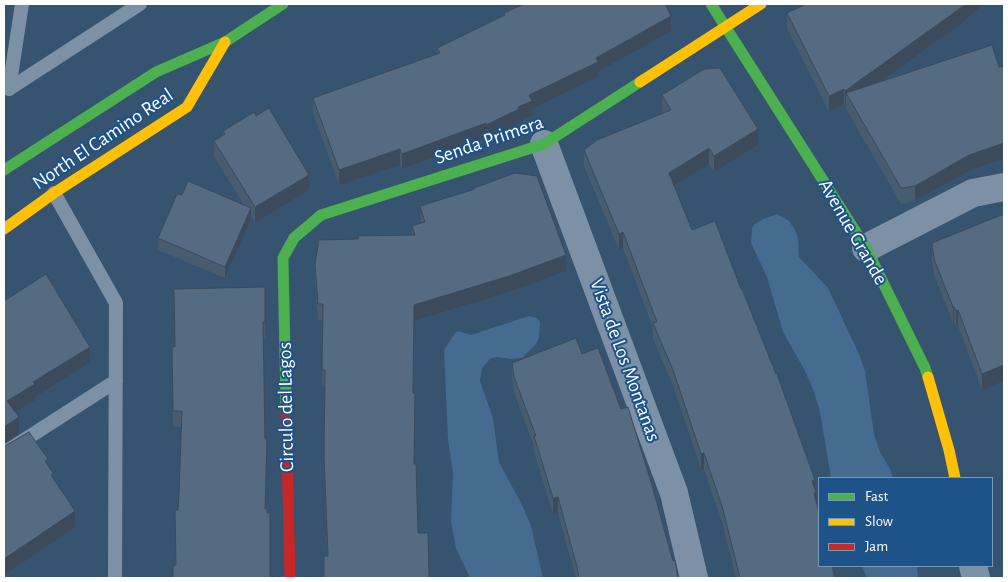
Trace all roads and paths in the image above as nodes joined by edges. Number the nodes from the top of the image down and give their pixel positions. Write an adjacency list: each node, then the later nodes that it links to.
1 (22, 4): 2 (lane)
2 (140, 4)
3 (283, 4): 7 (street, North El Camino Real)
4 (711, 4): 6 (street, Avenue Grande)
5 (761, 4): 6 (street, Senda Primera)
6 (726, 28): 8 (street, Senda Primera); 14 (street, Avenue Grande)
7 (225, 42): 9 (street, North El Camino Real); 11 (street, North El Camino Real)
8 (544, 144): 13 (street, Senda Primera); 20 (street, Vista de Los Montanas)
9 (4, 170)
10 (1004, 187): 14 (street)
11 (54, 193): 12 (street, North El Camino Real); 15 (lane)
12 (4, 229)
13 (294, 238): 19 (street, Circulo del Lagos)
14 (866, 248): 17 (street, Avenue Grande)
15 (116, 381): 16 (lane); 18 (lane)
16 (4, 453)
17 (955, 477)
18 (115, 578)
19 (290, 578)
20 (694, 578)

